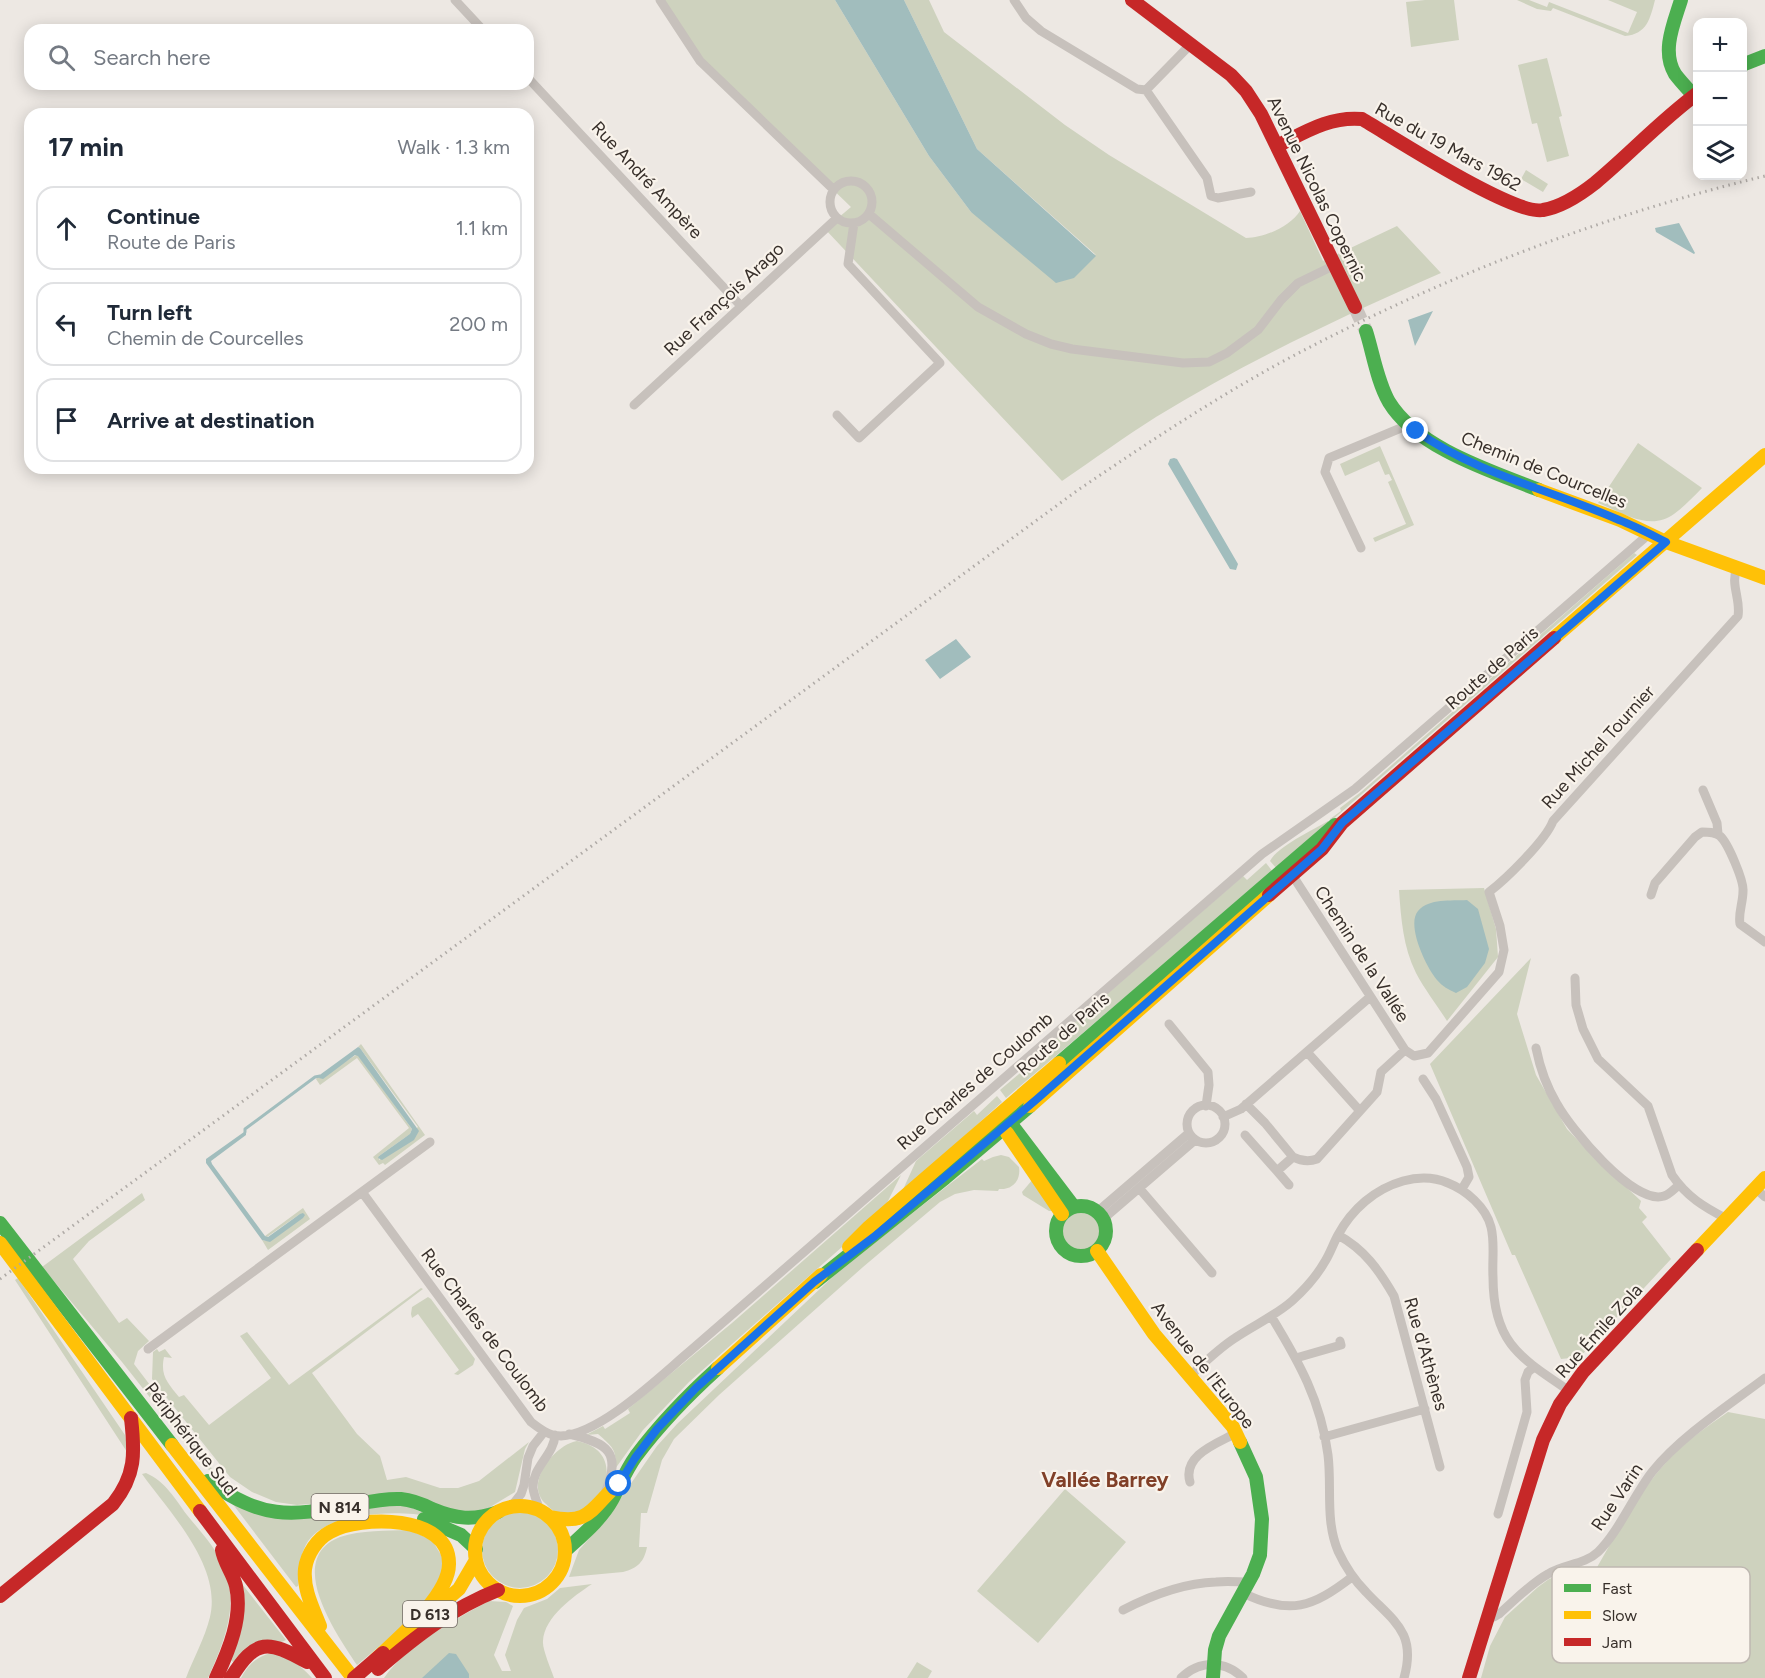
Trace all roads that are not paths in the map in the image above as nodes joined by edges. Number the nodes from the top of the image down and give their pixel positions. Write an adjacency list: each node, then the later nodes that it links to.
1 (455, 0): 6 (street)
2 (660, 0): 15 (street)
3 (1014, 0): 11 (street)
4 (1132, 0): 7 (main road, Avenue Nicolas Copernic)
5 (1681, 0): 12 (main road)
6 (477, 24)
7 (1190, 45): 11 (street); 14 (main road, Avenue Nicolas Copernic)
8 (1765, 56): 9 (main road)
9 (1747, 63)
10 (534, 84): 21 (street, Rue André Ampère)
11 (1146, 90): 16 (street)
12 (1693, 91)
13 (1693, 96): 14 (main road, Rue du 19 Mars 1962)
14 (1277, 146): 20 (main road, Avenue Nicolas Copernic)
15 (834, 190): 17 (street); 18 (street)
16 (1251, 192)
17 (869, 214): 19 (street); 20 (street)
18 (837, 218): 19 (street); 21 (street, Rue François Arago)
19 (854, 224): 25 (street)
20 (1335, 265): 22 (main road, Avenue Nicolas Copernic)
21 (741, 306): 24 (street, Rue François Arago)
22 (1355, 307)
23 (1366, 331): 26 (main road, Chemin de Courcelles)
24 (634, 405)
25 (837, 415)
26 (1408, 424): 28 (main road, Chemin de Courcelles); 30 (street)
27 (1765, 455): 29 (main road, Route de Paris)
28 (1649, 534): 29 (main road, Chemin de Courcelles); 83 (street, Rue Charles de Coulomb)
29 (1666, 542): 31 (main road, Chemin de Courcelles); 34 (main road, Route de Paris)
30 (1361, 548)
31 (1737, 567): 32 (main road, Chemin de Courcelles); 44 (street, Rue Michel Tournier)
32 (1765, 578)
33 (1703, 790): 35 (street)
34 (1342, 823): 36 (main road, Route de Paris); 37 (main road, Route de Paris)
35 (1718, 834): 38 (street); 39 (street)
36 (1294, 859): 37 (street); 51 (main road, Route de Paris)
37 (1291, 875): 41 (street, Chemin de la Vallée); 51 (main road, Route de Paris)
38 (1651, 895)
39 (1765, 942)
40 (1575, 978): 58 (street)
41 (1370, 997): 44 (street, Chemin de la Vallée); 45 (street)
42 (1169, 1024): 48 (street)
43 (1536, 1048): 58 (street)
44 (1405, 1050): 49 (street)
45 (1307, 1052): 47 (street); 49 (street)
46 (1423, 1079): 61 (street)
47 (1246, 1104): 50 (street); 55 (street)
48 (1206, 1106): 50 (street); 53 (street)
49 (1360, 1111): 55 (street)
50 (1223, 1117): 53 (street)
51 (1003, 1120): 63 (main road); 89 (main road, Route de Paris)
52 (1245, 1135): 56 (street)
53 (1192, 1136): 59 (street); 64 (street)
54 (430, 1142): 62 (street)
55 (1293, 1157): 56 (street)
56 (1277, 1171): 57 (street)
57 (1289, 1185)
58 (1679, 1185): 65 (street)
59 (1139, 1188): 64 (street); 70 (street)
60 (1762, 1188): 65 (main road, Rue Émile Zola)
61 (1462, 1190): 67 (street); 75 (street)
62 (362, 1192): 73 (street); 81 (street, Rue Charles de Coulomb)
63 (1068, 1211): 64 (main road); 69 (main road)
64 (1100, 1215): 69 (main road)
65 (1727, 1219): 78 (main road, Rue Émile Zola)
66 (0, 1223): 86 (main road, Périphérique Sud / N 814)
67 (1338, 1235): 71 (street); 79 (street, Rue d'Athènes)
68 (0, 1243): 80 (main road, Périphérique Sud)
69 (1096, 1251): 76 (main road, Avenue de l'Europe)
70 (1212, 1273)
71 (1271, 1316): 74 (street); 76 (street)
72 (1340, 1341): 74 (street)
73 (148, 1349)
74 (1296, 1358): 85 (street)
75 (1534, 1367): 78 (street); 93 (street)
76 (1190, 1376): 82 (main road, Avenue de l'Europe)
77 (1765, 1378): 98 (street, Rue Varin)
78 (1568, 1390): 105 (main road, Rue Émile Zola)
79 (1425, 1410): 85 (street); 87 (street, Rue d'Athènes)
80 (131, 1418): 95 (main road, Périphérique Sud); 103 (main road)
81 (544, 1432): 84 (street, Rue Charles de Coulomb); 91 (street)
82 (1236, 1433): 88 (street); 101 (main road, Avenue de l'Europe)
83 (569, 1434): 84 (street, Rue Charles de Coulomb); 90 (street)
84 (555, 1435): 92 (street)
85 (1324, 1437): 100 (street)
86 (190, 1466): 91 (main road, N 814); 106 (main road, Périphérique Sud / N 814)
87 (1440, 1467)
88 (1190, 1482)
89 (619, 1484): 90 (main road, Route de Paris); 96 (main road, Route de Paris)
90 (604, 1495): 92 (main road, Route de Paris)
91 (504, 1510): 92 (main road); 97 (main road)
92 (545, 1514): 96 (main road)
93 (1498, 1514)
94 (391, 1521): 97 (main road, N 814); 106 (main road, N 814); 107 (main road, N 814)
95 (221, 1540): 108 (main road, Périphérique Sud); 110 (main road)
96 (566, 1551): 102 (main road)
97 (476, 1554): 102 (main road); 107 (main road, D 613)
98 (1566, 1567)
99 (1552, 1572): 105 (street, Rue Varin)
100 (1352, 1577): 101 (street); 117 (street)
101 (1246, 1588): 104 (street); 109 (main road, Avenue de l'Europe)
102 (498, 1590): 107 (main road, D 613)
103 (0, 1596)
104 (1123, 1610)
105 (1488, 1616): 118 (main road, Rue Émile Zola)
106 (325, 1641): 113 (main road, Périphérique Sud / N 814)
107 (378, 1663): 113 (main road, D 613); 114 (main road, D 613)
108 (315, 1666): 111 (main road); 112 (main road, Périphérique Sud)
109 (1214, 1671): 115 (street); 116 (street)
110 (216, 1678)
111 (231, 1678)
112 (325, 1678)
113 (353, 1678)
114 (367, 1678)
115 (1181, 1678)
116 (1243, 1678)
117 (1404, 1678)
118 (1469, 1678)

